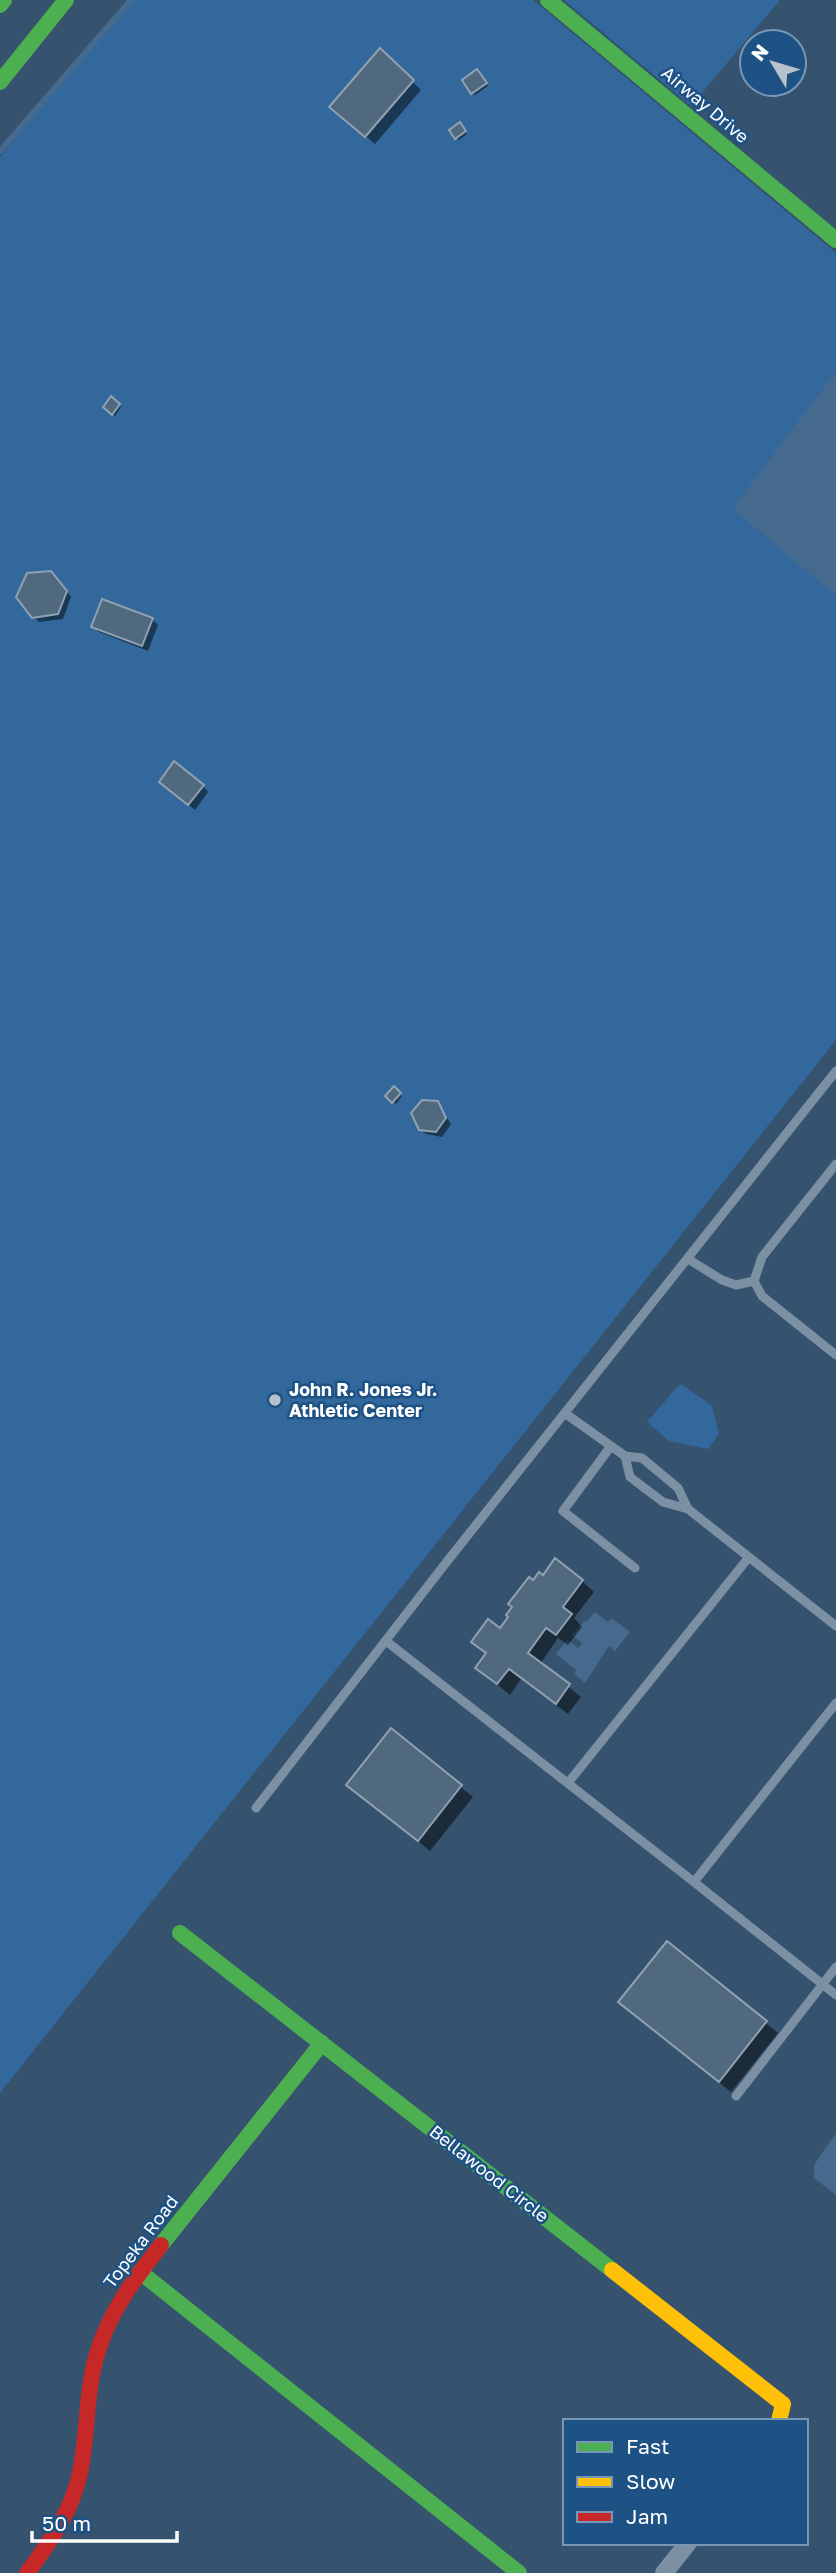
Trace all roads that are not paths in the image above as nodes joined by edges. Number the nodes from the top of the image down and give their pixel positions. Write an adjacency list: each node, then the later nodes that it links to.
1 (4, 0): 6 (street)
2 (48, 0): 7 (street)
3 (66, 0): 7 (street)
4 (77, 0): 7 (street)
5 (548, 0): 9 (street, Airway Drive)
6 (0, 5)
7 (8, 61): 8 (street)
8 (0, 82)
9 (836, 240)
10 (836, 1071): 12 (lane)
11 (836, 1164): 13 (lane)
12 (688, 1259): 13 (lane); 15 (lane)
13 (754, 1281): 14 (lane)
14 (836, 1355)
15 (566, 1414): 16 (lane); 22 (lane)
16 (611, 1446): 17 (lane); 20 (lane)
17 (625, 1456): 18 (lane); 18 (lane)
18 (688, 1509): 19 (lane)
19 (749, 1557): 21 (lane); 24 (lane)
20 (635, 1568)
21 (836, 1626)
22 (386, 1640): 24 (lane); 25 (lane)
23 (836, 1703): 26 (lane)
24 (568, 1783): 26 (lane)
25 (256, 1808)
26 (694, 1882): 29 (lane)
27 (180, 1933): 31 (street, Bellawood Circle)
28 (836, 1966): 29 (lane)
29 (822, 1984): 30 (lane); 32 (lane)
30 (836, 1995)
31 (322, 2043): 33 (street, Topeka Road); 34 (street, Bellawood Circle)
32 (736, 2096)
33 (140, 2272): 36 (street, Topeka Road); 37 (street)
34 (779, 2419)
35 (686, 2545): 38 (street)
36 (27, 2573)
37 (519, 2573)
38 (664, 2573)

